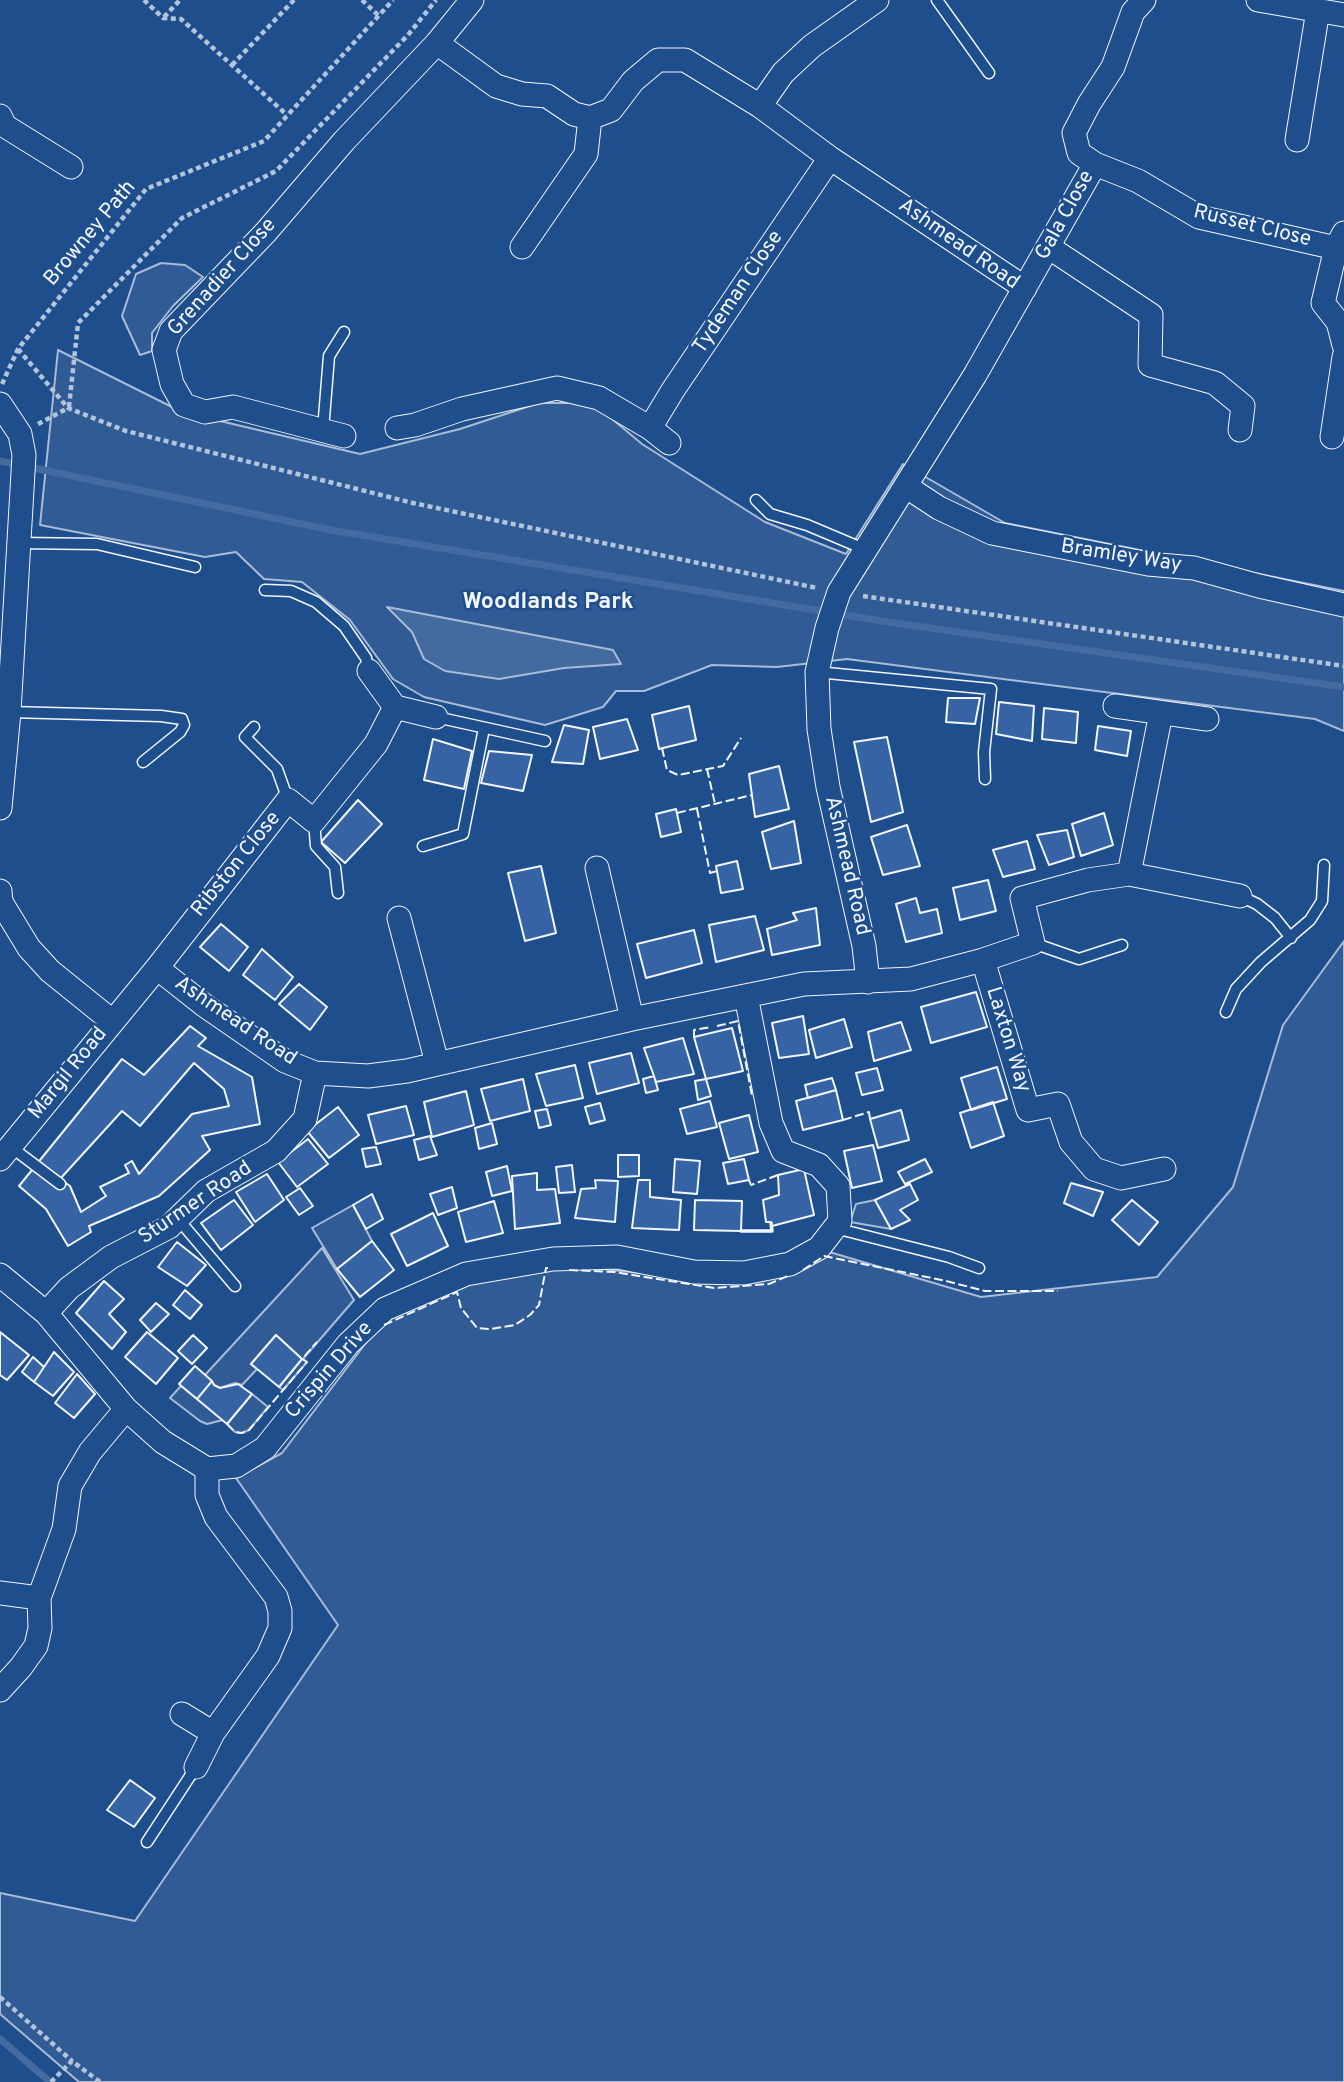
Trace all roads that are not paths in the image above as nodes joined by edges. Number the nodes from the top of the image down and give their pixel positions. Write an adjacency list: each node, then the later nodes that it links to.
1 (471, 0): 8 (street, Grenadier Close)
2 (877, 0): 10 (street)
3 (937, 0): 9 (lane)
4 (1144, 0): 15 (street, Gala Close)
5 (1258, 0): 6 (street)
6 (1318, 10): 7 (street); 13 (street)
7 (1344, 15)
8 (437, 43): 12 (street); 29 (street, Grenadier Close)
9 (989, 73)
10 (760, 106): 12 (street); 14 (street, Ashmead Road)
11 (0, 116): 16 (street)
12 (590, 118): 18 (street)
13 (1297, 140)
14 (830, 158): 20 (street, Ashmead Road); 27 (street, Tydeman Close)
15 (1095, 164): 17 (street, Russet Close); 19 (street, Gala Close)
16 (71, 167)
17 (1340, 240): 22 (street, Russet Close)
18 (522, 247)
19 (1049, 248): 20 (street, Gala Close); 28 (street)
20 (1025, 288): 32 (street, Ashmead Road)
21 (344, 332): 29 (lane)
22 (1344, 345)
23 (1344, 357): 25 (street)
24 (0, 404): 34 (street)
25 (1340, 415): 30 (street)
26 (397, 428): 27 (street)
27 (650, 428): 31 (street)
28 (1240, 430)
29 (333, 433)
30 (1332, 437)
31 (669, 443)
32 (906, 487): 35 (street, Ashmead Road); 38 (street, Bramley Way)
33 (756, 500): 35 (lane)
34 (19, 543): 36 (lane); 41 (street)
35 (864, 549): 40 (street, Ashmead Road)
36 (195, 566)
37 (265, 590): 39 (lane)
38 (1344, 606)
39 (369, 671): 43 (street)
40 (817, 672): 52 (lane); 69 (street, Ashmead Road)
41 (6, 675): 44 (street)
42 (1115, 706): 45 (street)
43 (395, 707): 46 (street); 55 (street, Ribston Close)
44 (9, 712): 51 (lane); 54 (street)
45 (1161, 713): 47 (street); 59 (street)
46 (436, 718): 49 (lane)
47 (1207, 719)
48 (254, 727): 53 (lane)
49 (484, 727): 50 (lane); 56 (lane)
50 (545, 741)
51 (143, 762)
52 (985, 779)
53 (288, 800): 55 (street, Ribston Close); 68 (street, Ribston Close)
54 (0, 808)
55 (314, 821): 60 (lane)
56 (424, 846)
57 (1324, 865): 64 (lane)
58 (597, 868): 72 (street)
59 (1129, 874): 61 (street); 65 (street)
60 (338, 893)
61 (1240, 896): 64 (lane)
62 (0, 898): 73 (street)
63 (399, 918): 74 (street)
64 (1291, 938): 71 (lane)
65 (1033, 943): 66 (lane); 67 (street, Laxton Way)
66 (1122, 945)
67 (983, 960): 69 (street, Laxton Way); 77 (street, Laxton Way)
68 (157, 968): 73 (street, Ashmead Road); 75 (street, Ashmead Road)
69 (868, 982): 70 (street, Ashmead Road)
70 (746, 996): 72 (street, Ashmead Road); 80 (street)
71 (1226, 1012)
72 (632, 1019): 74 (street, Ashmead Road)
73 (112, 1021): 76 (street, Margil Road)
74 (437, 1063): 75 (street, Ashmead Road)
75 (315, 1073): 79 (street, Sturmer Road)
76 (5, 1153): 78 (lane)
77 (1164, 1169)
78 (60, 1184)
79 (178, 1219): 83 (lane); 84 (street, Sturmer Road)
80 (835, 1228): 81 (lane); 86 (street, Crispin Drive)
81 (979, 1268)
82 (0, 1275): 84 (street)
83 (235, 1286)
84 (46, 1313): 85 (street)
85 (126, 1409): 86 (street); 88 (street)
86 (207, 1469): 91 (street)
87 (0, 1593): 88 (street)
88 (38, 1598): 89 (street)
89 (0, 1690)
90 (182, 1714): 91 (street)
91 (213, 1733): 92 (street)
92 (196, 1767): 93 (lane)
93 (147, 1842)

